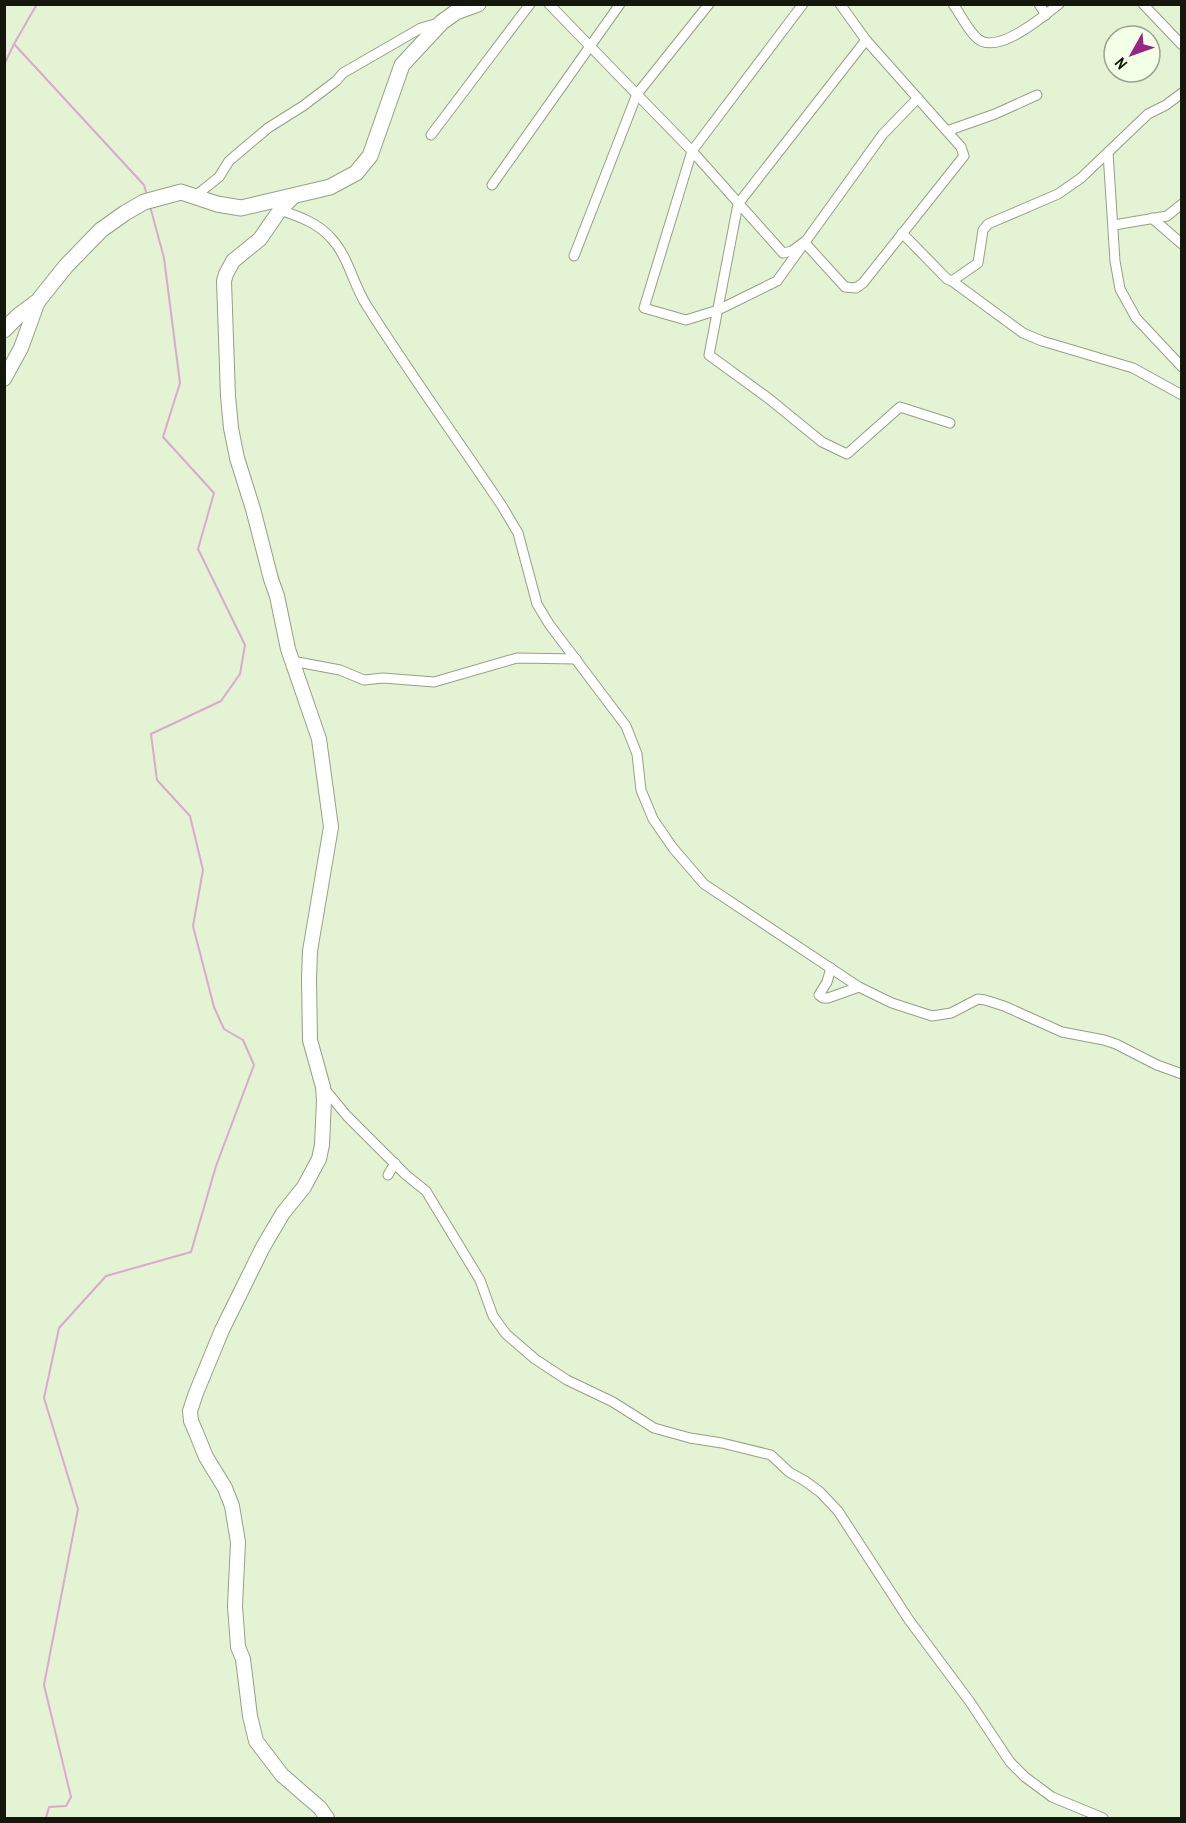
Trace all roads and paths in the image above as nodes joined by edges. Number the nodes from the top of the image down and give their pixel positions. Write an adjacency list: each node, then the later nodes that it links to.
1 (478, 4): 13 (main road)
2 (530, 4): 22 (street)
3 (549, 4): 16 (street)
4 (620, 4): 16 (street)
5 (709, 4): 18 (street)
6 (803, 4): 23 (street)
7 (840, 4): 14 (street)
8 (953, 4): 12 (street)
9 (1039, 4): 12 (street)
10 (1059, 4): 12 (street)
11 (1143, 4): 15 (street)
12 (1046, 15)
13 (442, 22): 26 (main road); 27 (street)
14 (866, 40): 20 (street); 28 (street)
15 (1182, 45)
16 (591, 46): 18 (street); 25 (street)
17 (1182, 93): 24 (street)
18 (637, 94): 23 (street); 36 (street)
19 (1037, 95): 21 (street)
20 (918, 98): 21 (street); 34 (street)
21 (946, 131): 33 (street)
22 (431, 135)
23 (692, 151): 28 (street); 39 (street)
24 (1108, 153): 32 (street); 37 (street)
25 (492, 185)
26 (294, 196): 27 (main road); 30 (street)
27 (194, 197): 38 (main road)
28 (738, 204): 34 (street); 39 (street)
29 (1182, 204): 31 (street)
30 (280, 210): 45 (street); 46 (street)
31 (1152, 218): 32 (street); 35 (street)
32 (1114, 225): 41 (street)
33 (902, 233): 34 (street); 37 (street)
34 (804, 243): 39 (street)
35 (1182, 244)
36 (573, 256)
37 (952, 281): 43 (street)
38 (38, 301): 40 (main road); 42 (street)
39 (718, 310): 44 (street)
40 (4, 330)
41 (1182, 367)
42 (4, 379)
43 (1182, 394)
44 (950, 423)
45 (576, 659): 46 (street); 47 (street)
46 (292, 661): 50 (street)
47 (831, 968): 48 (street); 48 (street)
48 (859, 987): 49 (street)
49 (1182, 1074)
50 (323, 1087): 51 (street); 55 (street)
51 (395, 1163): 52 (street); 54 (street)
52 (388, 1175)
53 (993, 1715): 54 (street)
54 (984, 1722): 56 (street)
55 (327, 1818)
56 (1103, 1818)

